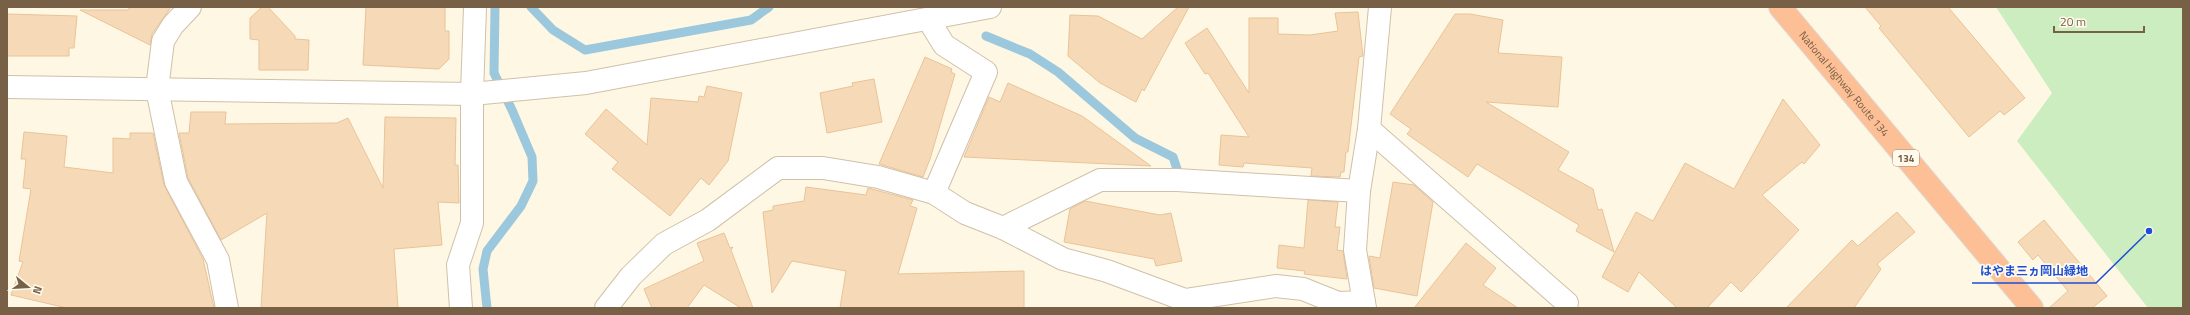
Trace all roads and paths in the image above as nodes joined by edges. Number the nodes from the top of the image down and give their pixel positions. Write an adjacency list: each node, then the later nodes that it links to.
1 (190, 7): 9 (street)
2 (475, 7): 10 (street)
3 (990, 7): 6 (street)
4 (1380, 7): 11 (street)
5 (1780, 7): 20 (highway, National Highway Route 134 / 134)
6 (956, 10): 7 (street)
7 (928, 19): 10 (street); 13 (street)
8 (7, 87): 9 (street)
9 (157, 89): 10 (street); 17 (street)
10 (477, 93): 18 (street)
11 (1369, 130): 12 (street); 15 (street)
12 (1359, 191): 14 (street); 16 (street)
13 (934, 193): 14 (street); 19 (street)
14 (1003, 228): 16 (street)
15 (1567, 303)
16 (1364, 305)
17 (227, 308)
18 (462, 308)
19 (606, 308)
20 (2032, 308)

